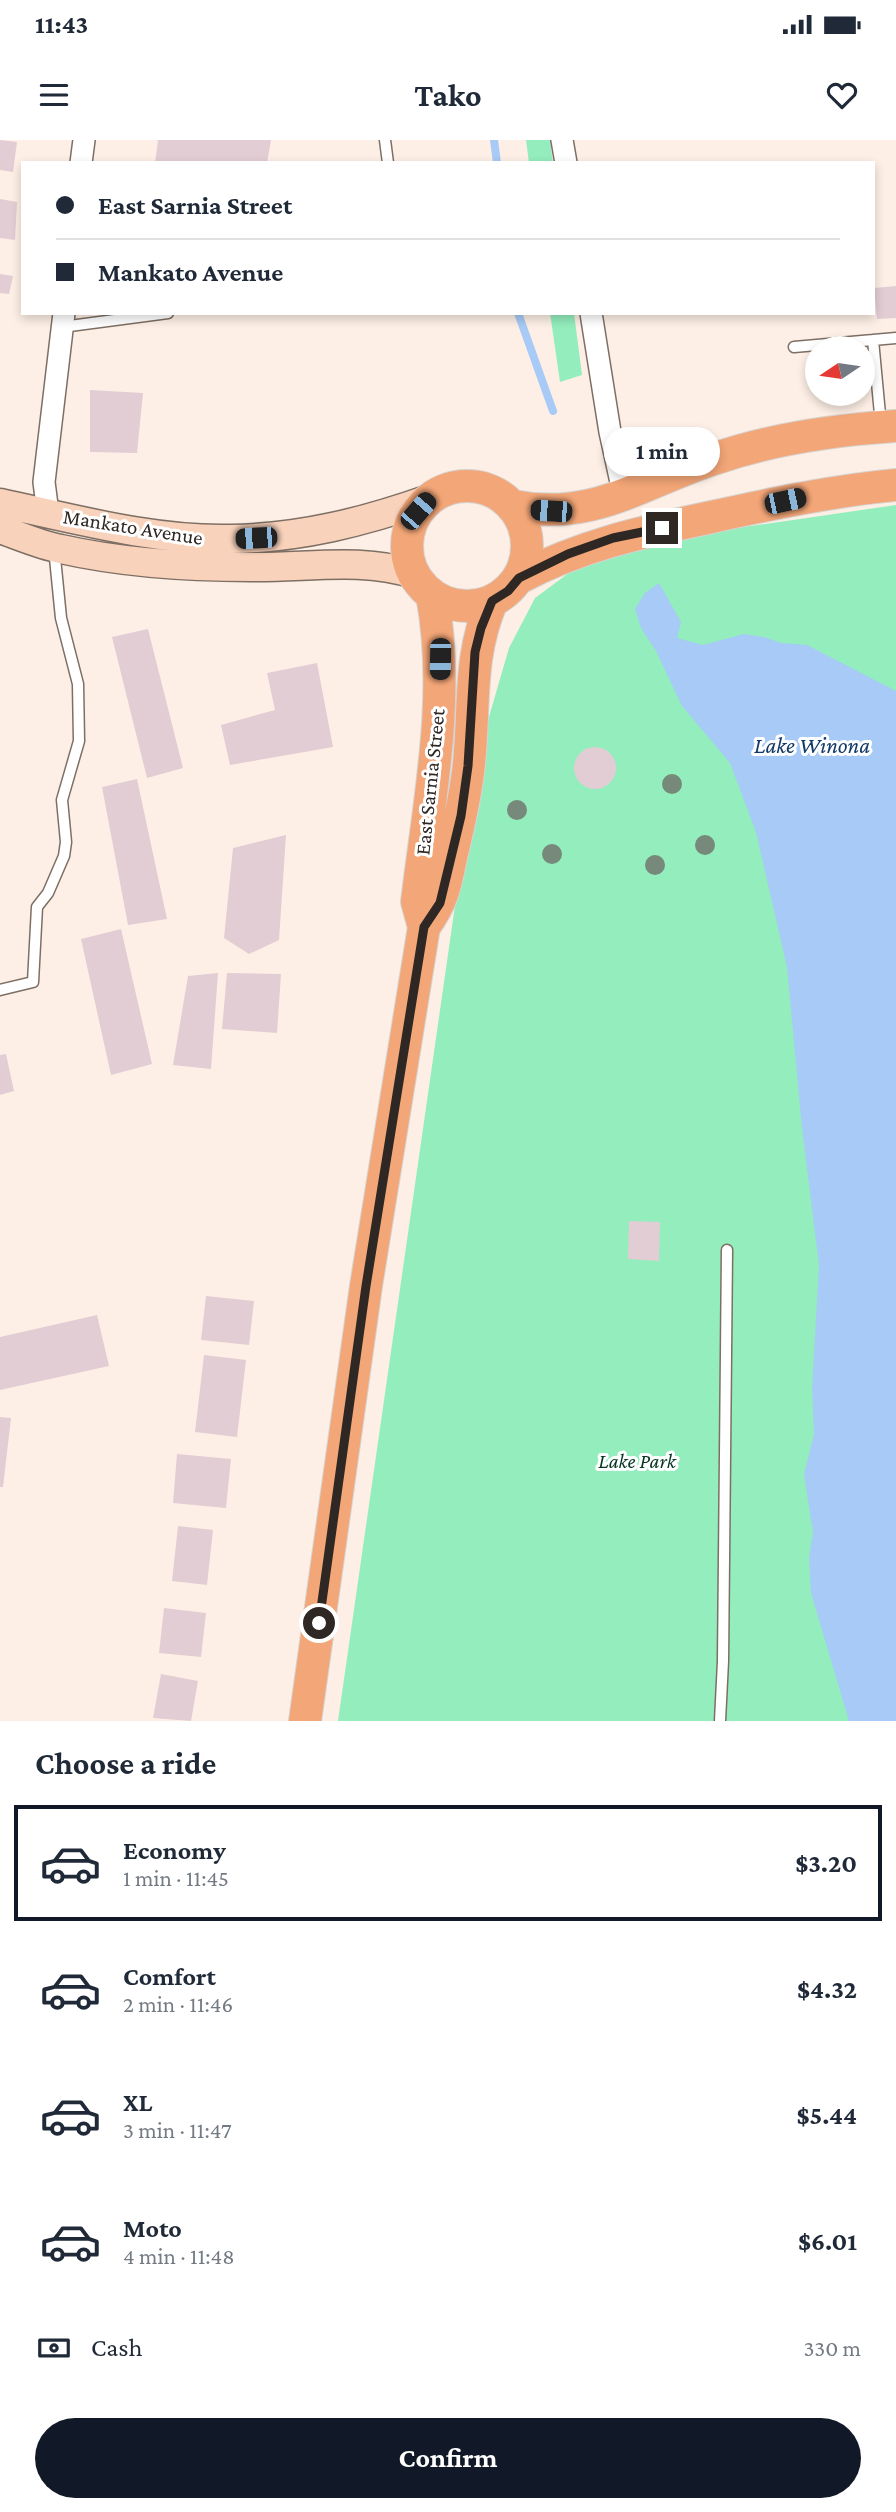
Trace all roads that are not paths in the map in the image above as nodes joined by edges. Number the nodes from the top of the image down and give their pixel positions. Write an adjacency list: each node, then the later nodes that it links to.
1 (84, 140): 4 (street)
2 (385, 140): 5 (lane)
3 (562, 140): 6 (street)
4 (81, 161)
5 (388, 161)
6 (566, 161)
7 (138, 315): 9 (lane)
8 (590, 315): 17 (street)
9 (63, 320): 21 (street)
10 (896, 338): 11 (lane)
11 (875, 340)
12 (805, 346): 13 (lane)
13 (794, 347)
14 (875, 351): 15 (lane)
15 (888, 426): 17 (main road, Mankato Avenue)
16 (896, 485): 24 (main road)
17 (624, 496): 20 (main road, Mankato Avenue)
18 (429, 499): 20 (main road, Mankato Avenue); 21 (main road, Mankato Avenue); 25 (main road)
19 (0, 503): 21 (main road, Mankato Avenue)
20 (512, 506): 24 (main road)
21 (48, 513)
22 (0, 529): 23 (main road, Mankato Avenue)
23 (54, 548): 25 (main road, Mankato Avenue); 28 (lane)
24 (519, 578): 26 (main road)
25 (423, 584): 26 (main road, Mankato Avenue); 27 (main road, East Sarnia Street)
26 (492, 601): 27 (main road, East Sarnia Street)
27 (424, 927): 30 (main road, East Sarnia Street)
28 (0, 990)
29 (727, 1250): 31 (lane)
30 (305, 1721)
31 (720, 1721)

